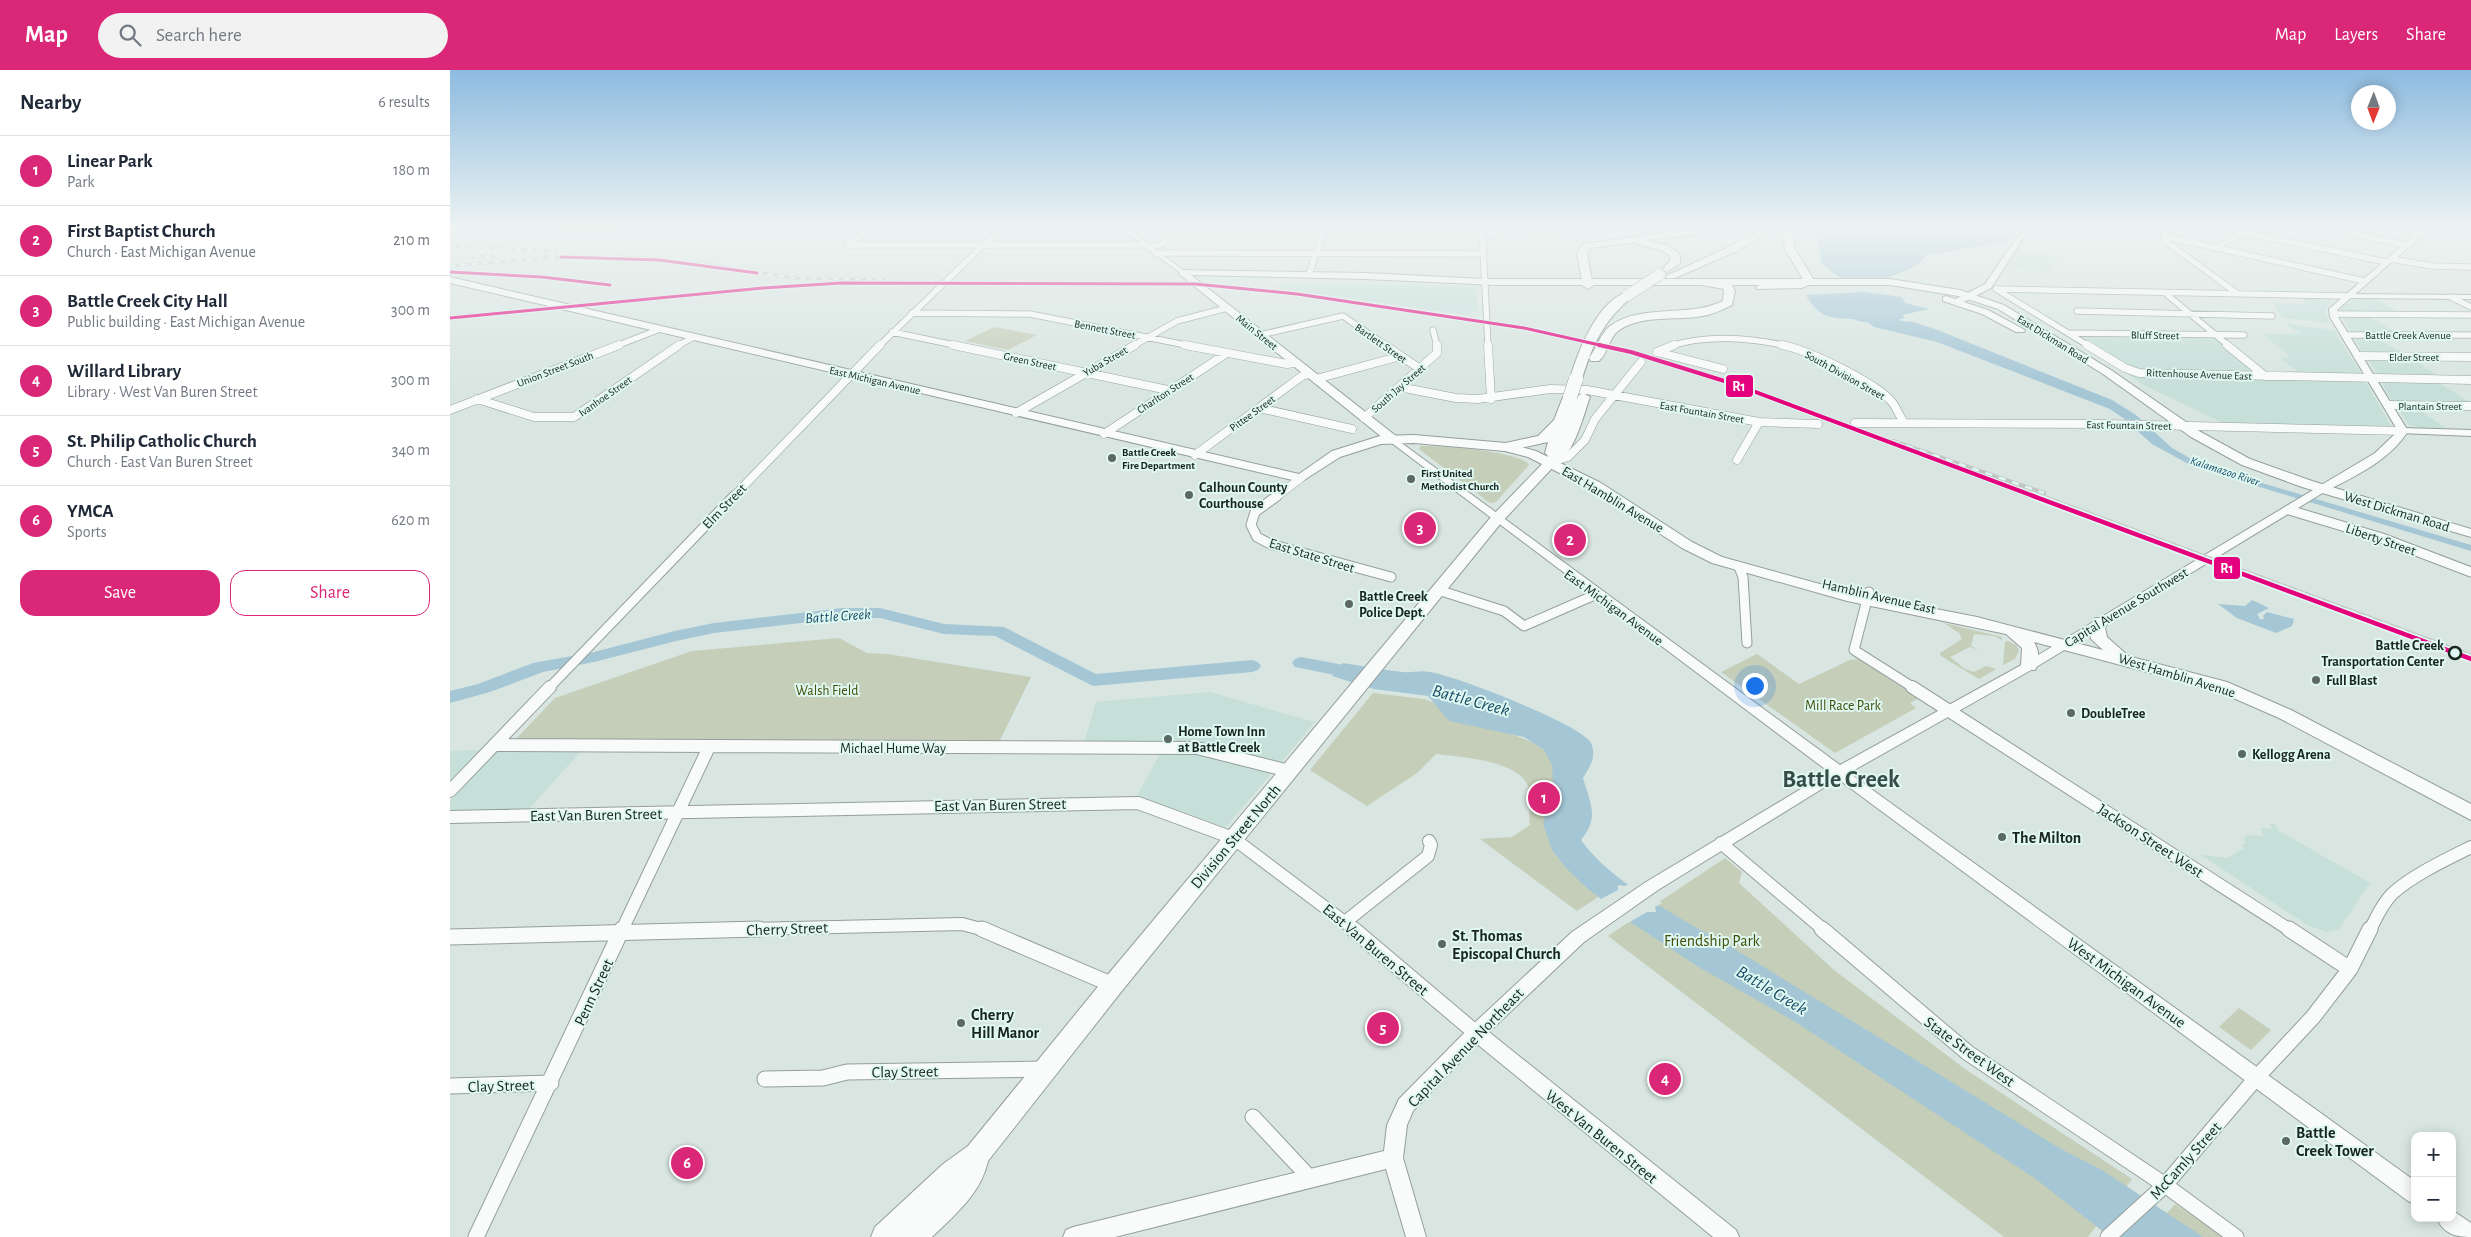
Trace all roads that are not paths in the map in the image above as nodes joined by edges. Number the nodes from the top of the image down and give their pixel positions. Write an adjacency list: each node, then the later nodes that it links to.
1 (452, 280): 36 (main road, East Michigan Avenue)
2 (946, 280): 31 (street, Elm Street)
3 (1192, 280): 29 (main road, Main Street)
4 (1452, 280): 12 (main road, East Dickman Road)
5 (1591, 280): 15 (highway)
6 (1592, 280): 15 (highway)
7 (1653, 280): 22 (highway, bridge)
8 (1657, 280): 38 (highway)
9 (1991, 280): 18 (street)
10 (2219, 280): 21 (street)
11 (2364, 281): 24 (main road)
12 (1486, 282): 15 (main road, East Dickman Road); 69 (street)
13 (1810, 282): 14 (main road, East Dickman Road); 17 (highway); 23 (main road, East Dickman Road)
14 (1706, 283): 15 (main road, East Dickman Road); 16 (highway)
15 (1592, 284): 16 (main road, East Dickman Road)
16 (1728, 288): 17 (main road, East Dickman Road); 38 (highway)
17 (1761, 288): 27 (main road, East Dickman Road)
18 (1986, 288): 19 (street); 23 (street)
19 (1996, 289): 20 (street); 40 (street)
20 (2165, 293): 21 (street); 32 (street)
21 (2238, 294): 24 (street)
22 (1628, 295): 38 (highway)
23 (1972, 296): 27 (street); 67 (main road, East Dickman Road)
24 (2346, 296): 25 (street); 33 (main road)
25 (2451, 297): 26 (street); 28 (street)
26 (2471, 297)
27 (1957, 302): 67 (main road, East Dickman Road)
28 (2471, 307)
29 (1226, 308): 41 (main road, Main Street); 47 (street, Yuba Street)
30 (2077, 311): 32 (street)
31 (912, 313): 39 (street, Elm Street); 47 (street, Bennett Street)
32 (2190, 314): 35 (street); 45 (street)
33 (2333, 314): 34 (street); 43 (main road)
34 (2471, 315)
35 (2272, 316)
36 (660, 329): 46 (main road, East Michigan Avenue); 68 (street, Union Street South)
37 (1433, 330): 55 (street, South Jay Street)
38 (1604, 330): 49 (highway); 49 (highway)
39 (892, 332): 57 (street, Green Street); 58 (street, Elm Street)
40 (2066, 333): 45 (street, Bluff Street); 60 (street, Rittenhouse Avenue East)
41 (1260, 335): 50 (street, Bartlett Street); 54 (main road, Main Street)
42 (2244, 335): 45 (street, Bluff Street)
43 (2344, 335): 44 (street, Battle Creek Avenue); 51 (main road)
44 (2471, 335)
45 (2217, 336): 60 (street)
46 (694, 337): 58 (main road, East Michigan Avenue); 68 (street, Ivanhoe Street)
47 (1147, 337): 48 (street, Bennett Street); 57 (street, Yuba Street)
48 (1227, 353): 54 (street, Bennett Street); 65 (street, Charlton Street)
49 (1594, 354): 64 (highway)
50 (1401, 356): 55 (street, Bartlett Street); 59 (street, Pittee Street)
51 (2358, 356): 52 (street, Elder Street); 61 (main road)
52 (2471, 357)
53 (1641, 362): 66 (street)
54 (1295, 363): 59 (main road, Main Street)
55 (1420, 369): 63 (street, South Jay Street)
56 (1722, 369): 78 (street, South Division Street)
57 (1087, 372): 65 (street, Green Street); 74 (street, Yuba Street)
58 (851, 375): 74 (main road, East Michigan Avenue); 109 (street, Elm Street)
59 (1313, 376): 72 (street, Pittee Street); 75 (main road, Main Street)
60 (2266, 376): 61 (street, Rittenhouse Avenue East)
61 (2372, 379): 62 (street, Rittenhouse Avenue East); 70 (main road)
62 (2471, 380)
63 (1399, 387): 69 (street); 75 (street, South Jay Street)
64 (1581, 388): 66 (street, East Fountain Street); 69 (street, East Fountain Street); 76 (highway); 90 (highway)
65 (1168, 390): 85 (street, Charlton Street)
66 (1614, 393): 77 (street, East Fountain Street); 90 (street)
67 (2135, 394): 81 (main road, East Dickman Road)
68 (477, 399): 73 (street, Union Street South)
69 (1491, 399)
70 (2388, 406): 71 (street, Plantain Street); 83 (main road)
71 (2471, 406)
72 (1259, 408): 82 (street); 88 (street, Pittee Street)
73 (450, 410)
74 (1016, 413): 85 (main road, East Michigan Avenue)
75 (1364, 418): 86 (main road, Main Street)
76 (1560, 422): 87 (highway); 90 (highway)
77 (1759, 422): 80 (street, East Fountain Street); 89 (street)
78 (1904, 422): 79 (street, East Fountain Street); 81 (street, East Fountain Street)
79 (1855, 423)
80 (1818, 424)
81 (2183, 426): 83 (street, East Fountain Street); 92 (main road, East Dickman Road)
82 (1352, 429)
83 (2403, 431): 84 (street); 92 (main road, Capital Avenue Southwest)
84 (2471, 432)
85 (1104, 434): 88 (main road, East Michigan Avenue)
86 (1392, 439): 87 (main road, East Hamblin Avenue); 91 (main road, East Hamblin Avenue); 94 (street, East Michigan Avenue)
87 (1506, 447): 90 (main road, East Hamblin Avenue)
88 (1195, 455): 91 (main road, East Michigan Avenue)
89 (1737, 460)
90 (1550, 462): 94 (main road, Division Street North); 96 (main road, East Hamblin Avenue)
91 (1301, 478): 98 (street, East State Street)
92 (2318, 492): 93 (street, Capital Avenue Southwest); 95 (main road, West Dickman Road)
93 (2289, 510): 97 (street, Liberty Street); 102 (street, Capital Avenue Southwest)
94 (1496, 520): 99 (main road, Division Street North); 100 (street, East Michigan Avenue)
95 (2471, 533)
96 (1740, 567): 101 (main road, Hamblin Avenue East); 104 (street)
97 (2471, 572)
98 (1391, 577)
99 (1438, 590): 100 (street); 111 (main road, Division Street North)
100 (1597, 594): 112 (street, East Michigan Avenue)
101 (1868, 596): 103 (main road, Hamblin Avenue East); 108 (street, Jackson Street West)
102 (2101, 621): 105 (street, Capital Avenue Southwest); 106 (main road)
103 (2009, 630): 105 (main road, Hamblin Avenue East); 107 (main road)
104 (1747, 643)
105 (2066, 644): 106 (main road, West Hamblin Avenue); 107 (street, Capital Avenue Southwest)
106 (2132, 661): 115 (main road, West Hamblin Avenue)
107 (2029, 666): 108 (street, Capital Avenue Southwest)
108 (1952, 711): 112 (street, Capital Avenue Southwest); 124 (street, Jackson Street West)
109 (494, 744): 110 (street, Michael Hume Way); 113 (street, Elm Street)
110 (710, 747): 111 (street, Michael Hume Way); 114 (street, Penn Street)
111 (1289, 771): 117 (main road, Division Street North)
112 (1839, 772): 119 (street, Capital Avenue Northeast); 128 (street, West Michigan Avenue)
113 (450, 791)
114 (678, 813): 116 (street, East Van Buren Street); 117 (street, East Van Buren Street); 122 (street, Penn Street)
115 (2471, 813)
116 (450, 817)
117 (1233, 838): 121 (street, East Van Buren Street); 125 (main road, Division Street North)
118 (1430, 841): 121 (street)
119 (1721, 843): 126 (street, Capital Avenue Northeast); 136 (street, State Street West)
120 (2471, 847): 124 (street, McCamly Street)
121 (1345, 922): 126 (street, East Van Buren Street)
122 (622, 932): 123 (street, Cherry Street); 125 (street, Cherry Street); 130 (street, Penn Street)
123 (450, 938)
124 (2350, 969): 128 (street, McCamly Street)
125 (1113, 985): 127 (main road, Division Street North)
126 (1476, 1033): 134 (street, Capital Avenue Northeast); 145 (street, West Van Buren Street)
127 (1045, 1069): 129 (street, Clay Street); 133 (main road, Division Street North)
128 (2257, 1077): 136 (street, McCamly Street); 137 (street, West Michigan Avenue)
129 (766, 1079)
130 (551, 1083): 131 (street, Clay Street); 140 (street, Penn Street)
131 (450, 1086)
132 (1253, 1117): 135 (street)
133 (978, 1155): 141 (main road, Division Street North); 142 (main road, Division Street North)
134 (1393, 1158): 135 (street); 144 (street)
135 (1310, 1178): 143 (street)
136 (2160, 1190): 146 (street, McCamly Street); 147 (street, State Street West)
137 (2411, 1191)
138 (2452, 1222): 139 (street)
139 (2471, 1236)
140 (476, 1237)
141 (885, 1237)
142 (913, 1237)
143 (1074, 1237)
144 (1416, 1237)
145 (1729, 1237)
146 (2108, 1237)
147 (2236, 1237)

